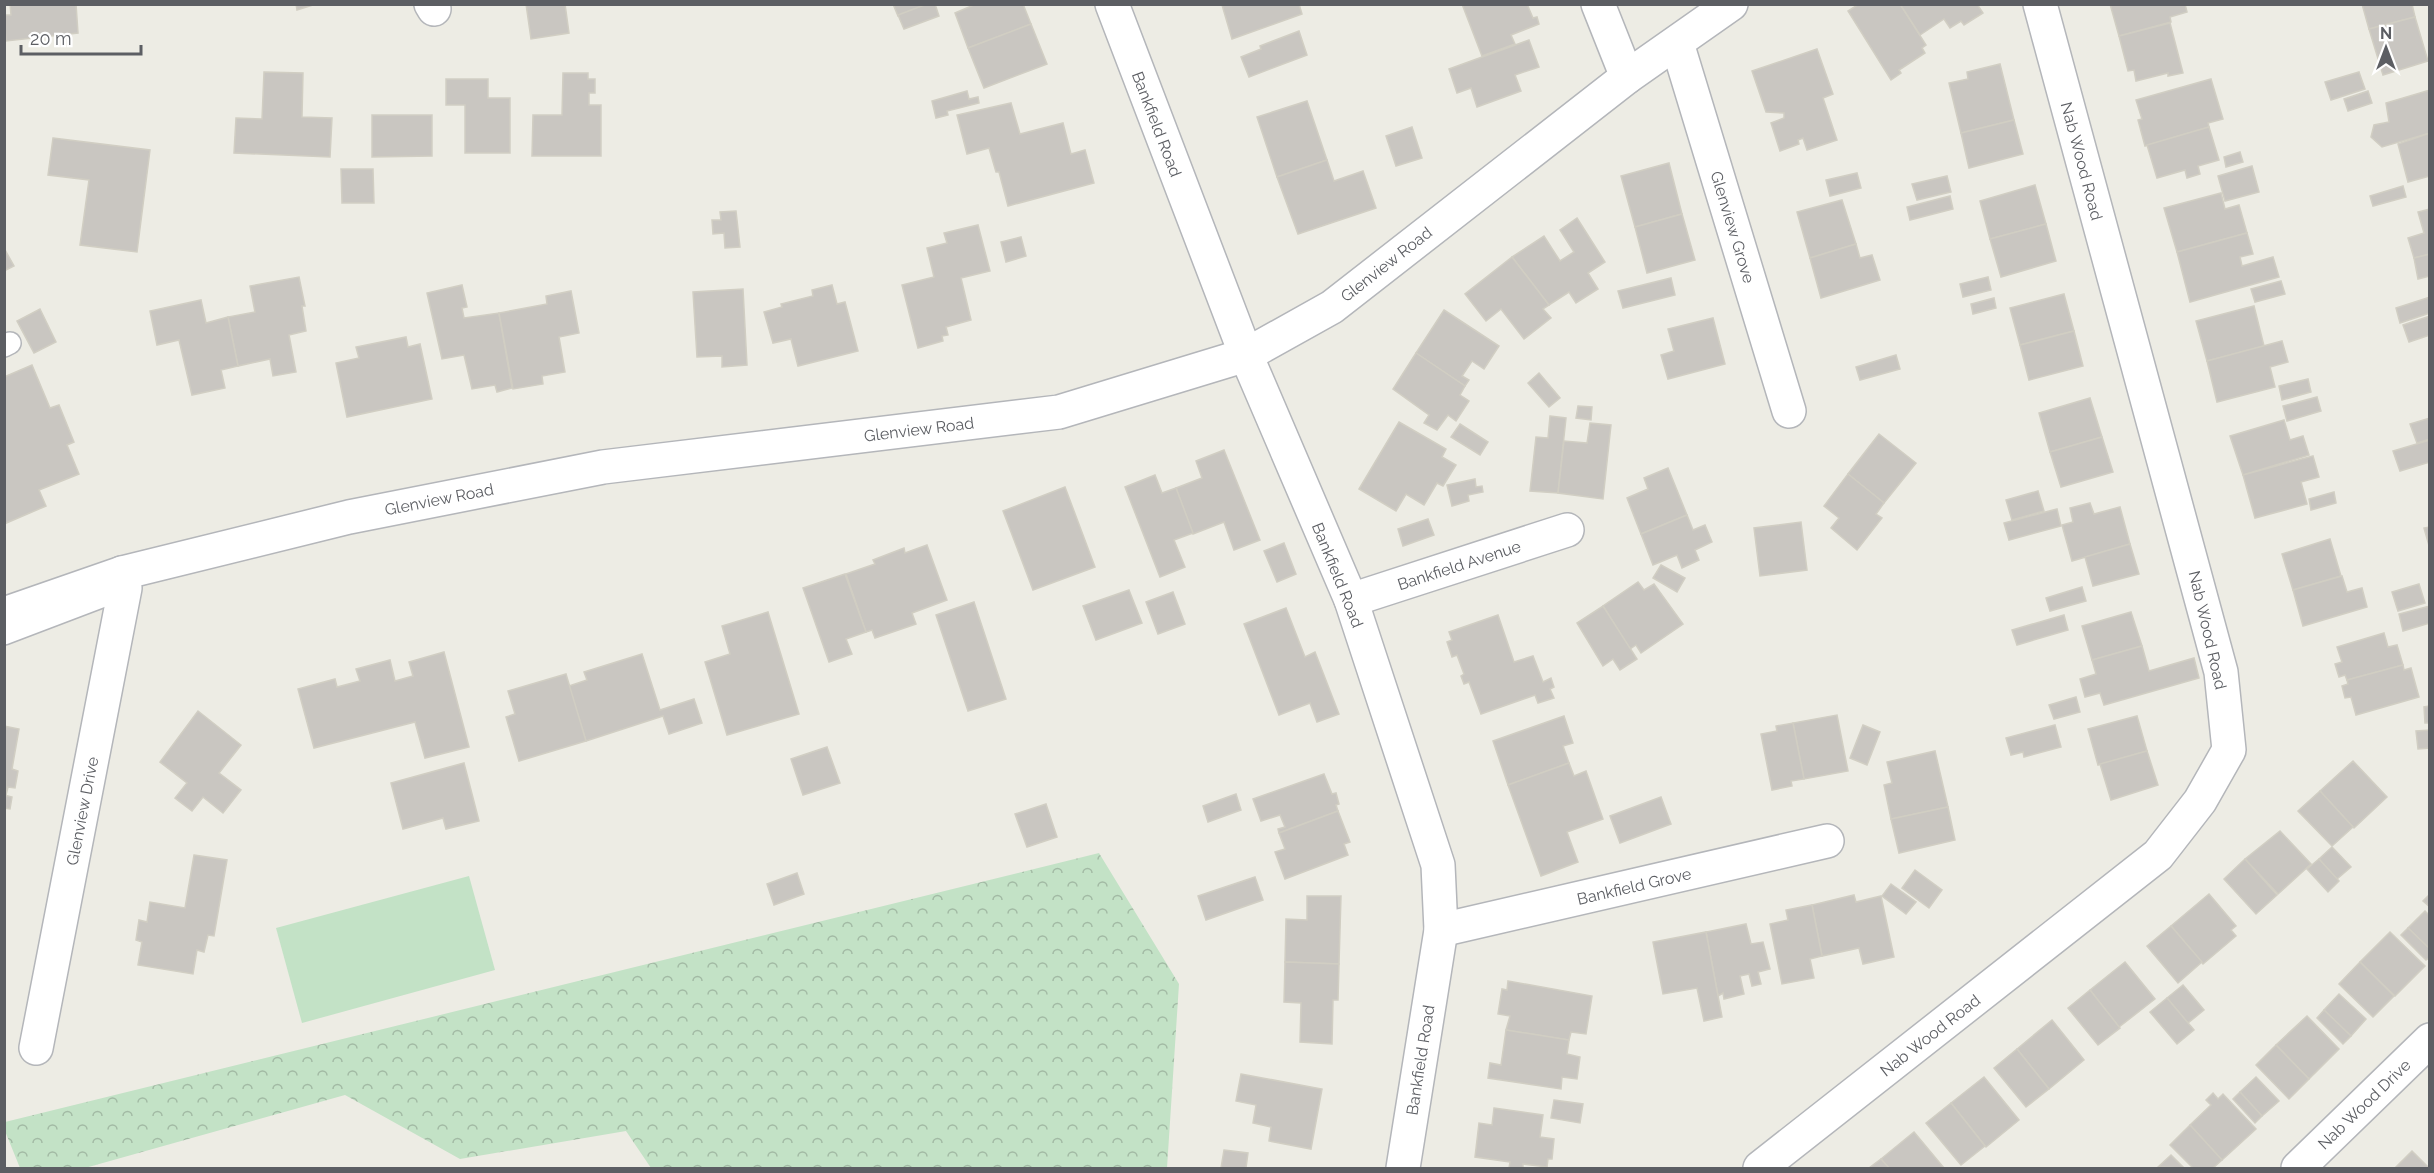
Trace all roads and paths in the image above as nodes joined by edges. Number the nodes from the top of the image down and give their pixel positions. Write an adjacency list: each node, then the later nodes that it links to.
1 (1112, 4): 7 (street, Bankfield Road)
2 (1598, 4): 6 (street)
3 (1731, 4): 5 (street, Glenview Road)
4 (2040, 4): 19 (street, Nab Wood Road)
5 (1677, 43): 6 (street, Glenview Road); 8 (street, Glenview Grove)
6 (1627, 77): 7 (street, Glenview Road)
7 (1246, 355): 10 (street, Glenview Road); 11 (street, Bankfield Road)
8 (1790, 411)
9 (1567, 530): 11 (street, Bankfield Avenue)
10 (123, 580): 12 (street, Glenview Road); 13 (lane); 17 (street, Glenview Drive)
11 (1351, 600): 15 (street, Bankfield Road)
12 (4, 614)
13 (4, 634)
14 (1827, 842): 15 (street, Bankfield Grove)
15 (1441, 930): 18 (street, Bankfield Road)
16 (2430, 1040): 20 (street, Nab Wood Drive)
17 (36, 1048)
18 (1403, 1168)
19 (1760, 1168)
20 (2298, 1168)

